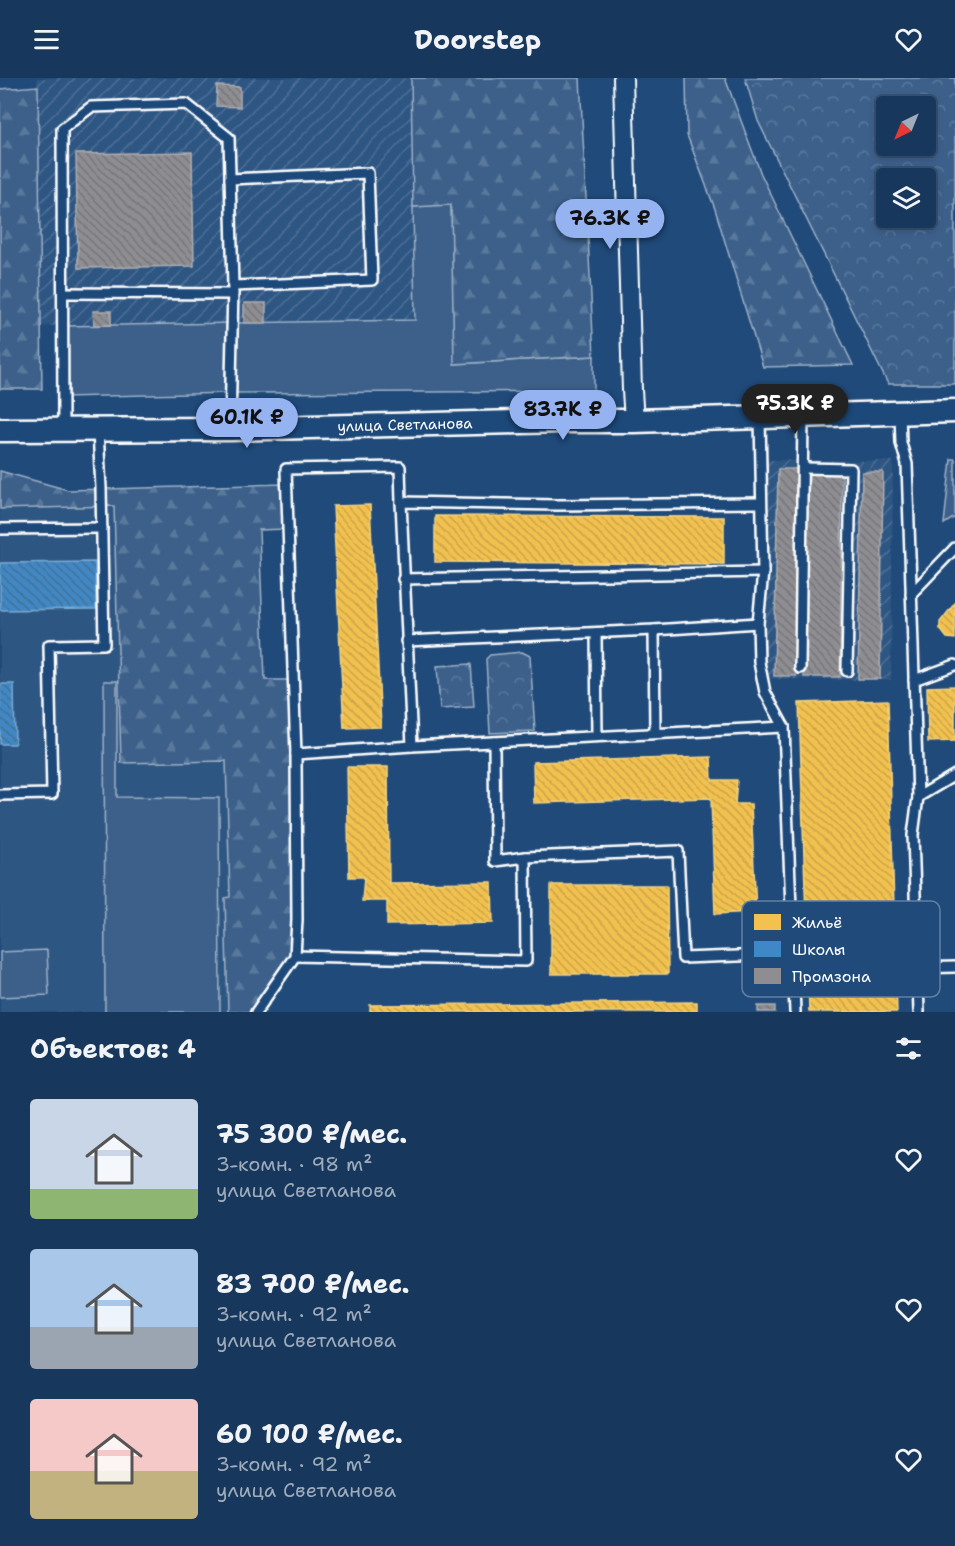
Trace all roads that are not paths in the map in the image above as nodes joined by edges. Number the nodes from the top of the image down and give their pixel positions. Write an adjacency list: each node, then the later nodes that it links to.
1 (623, 78): 9 (street)
2 (230, 179): 3 (lane); 3 (lane); 4 (lane)
3 (233, 290): 4 (lane); 12 (lane)
4 (63, 293): 10 (lane)
5 (955, 411): 6 (street, улица Светланова)
6 (900, 412): 7 (street, улица Светланова); 22 (lane)
7 (803, 415): 8 (street, улица Светланова); 14 (lane)
8 (760, 416): 9 (street, улица Светланова); 16 (lane)
9 (634, 421): 12 (street, улица Светланова)
10 (63, 429): 11 (street, улица Светланова); 13 (street, улица Светланова)
11 (98, 429): 12 (street, улица Светланова); 17 (lane)
12 (230, 429)
13 (0, 430)
14 (804, 468): 28 (lane); 29 (lane)
15 (401, 502): 16 (lane); 21 (lane); 36 (lane)
16 (760, 503): 20 (lane)
17 (102, 528): 18 (lane); 38 (lane)
18 (0, 529)
19 (955, 548): 22 (lane)
20 (763, 572): 21 (lane); 23 (lane)
21 (403, 579): 26 (lane)
22 (911, 594): 30 (lane)
23 (758, 623): 24 (lane); 31 (lane)
24 (654, 630): 25 (lane); 32 (lane)
25 (596, 633): 26 (lane); 33 (lane)
26 (406, 641): 35 (lane)
27 (955, 665): 30 (lane)
28 (800, 668)
29 (848, 671)
30 (914, 680): 39 (lane)
31 (784, 727): 32 (lane); 41 (lane)
32 (655, 733): 33 (lane)
33 (597, 736): 34 (lane)
34 (495, 741): 35 (lane); 40 (lane)
35 (411, 746): 36 (lane)
36 (296, 754): 43 (lane)
37 (955, 775): 39 (lane)
38 (0, 795)
39 (918, 797): 42 (lane)
40 (525, 857): 43 (lane); 44 (lane)
41 (791, 901)
42 (915, 901)
43 (295, 956): 49 (lane)
44 (742, 956)
45 (940, 967): 46 (lane)
46 (955, 967)
47 (794, 997): 50 (lane)
48 (918, 997): 51 (lane)
49 (256, 1012)
50 (795, 1012)
51 (919, 1012)

